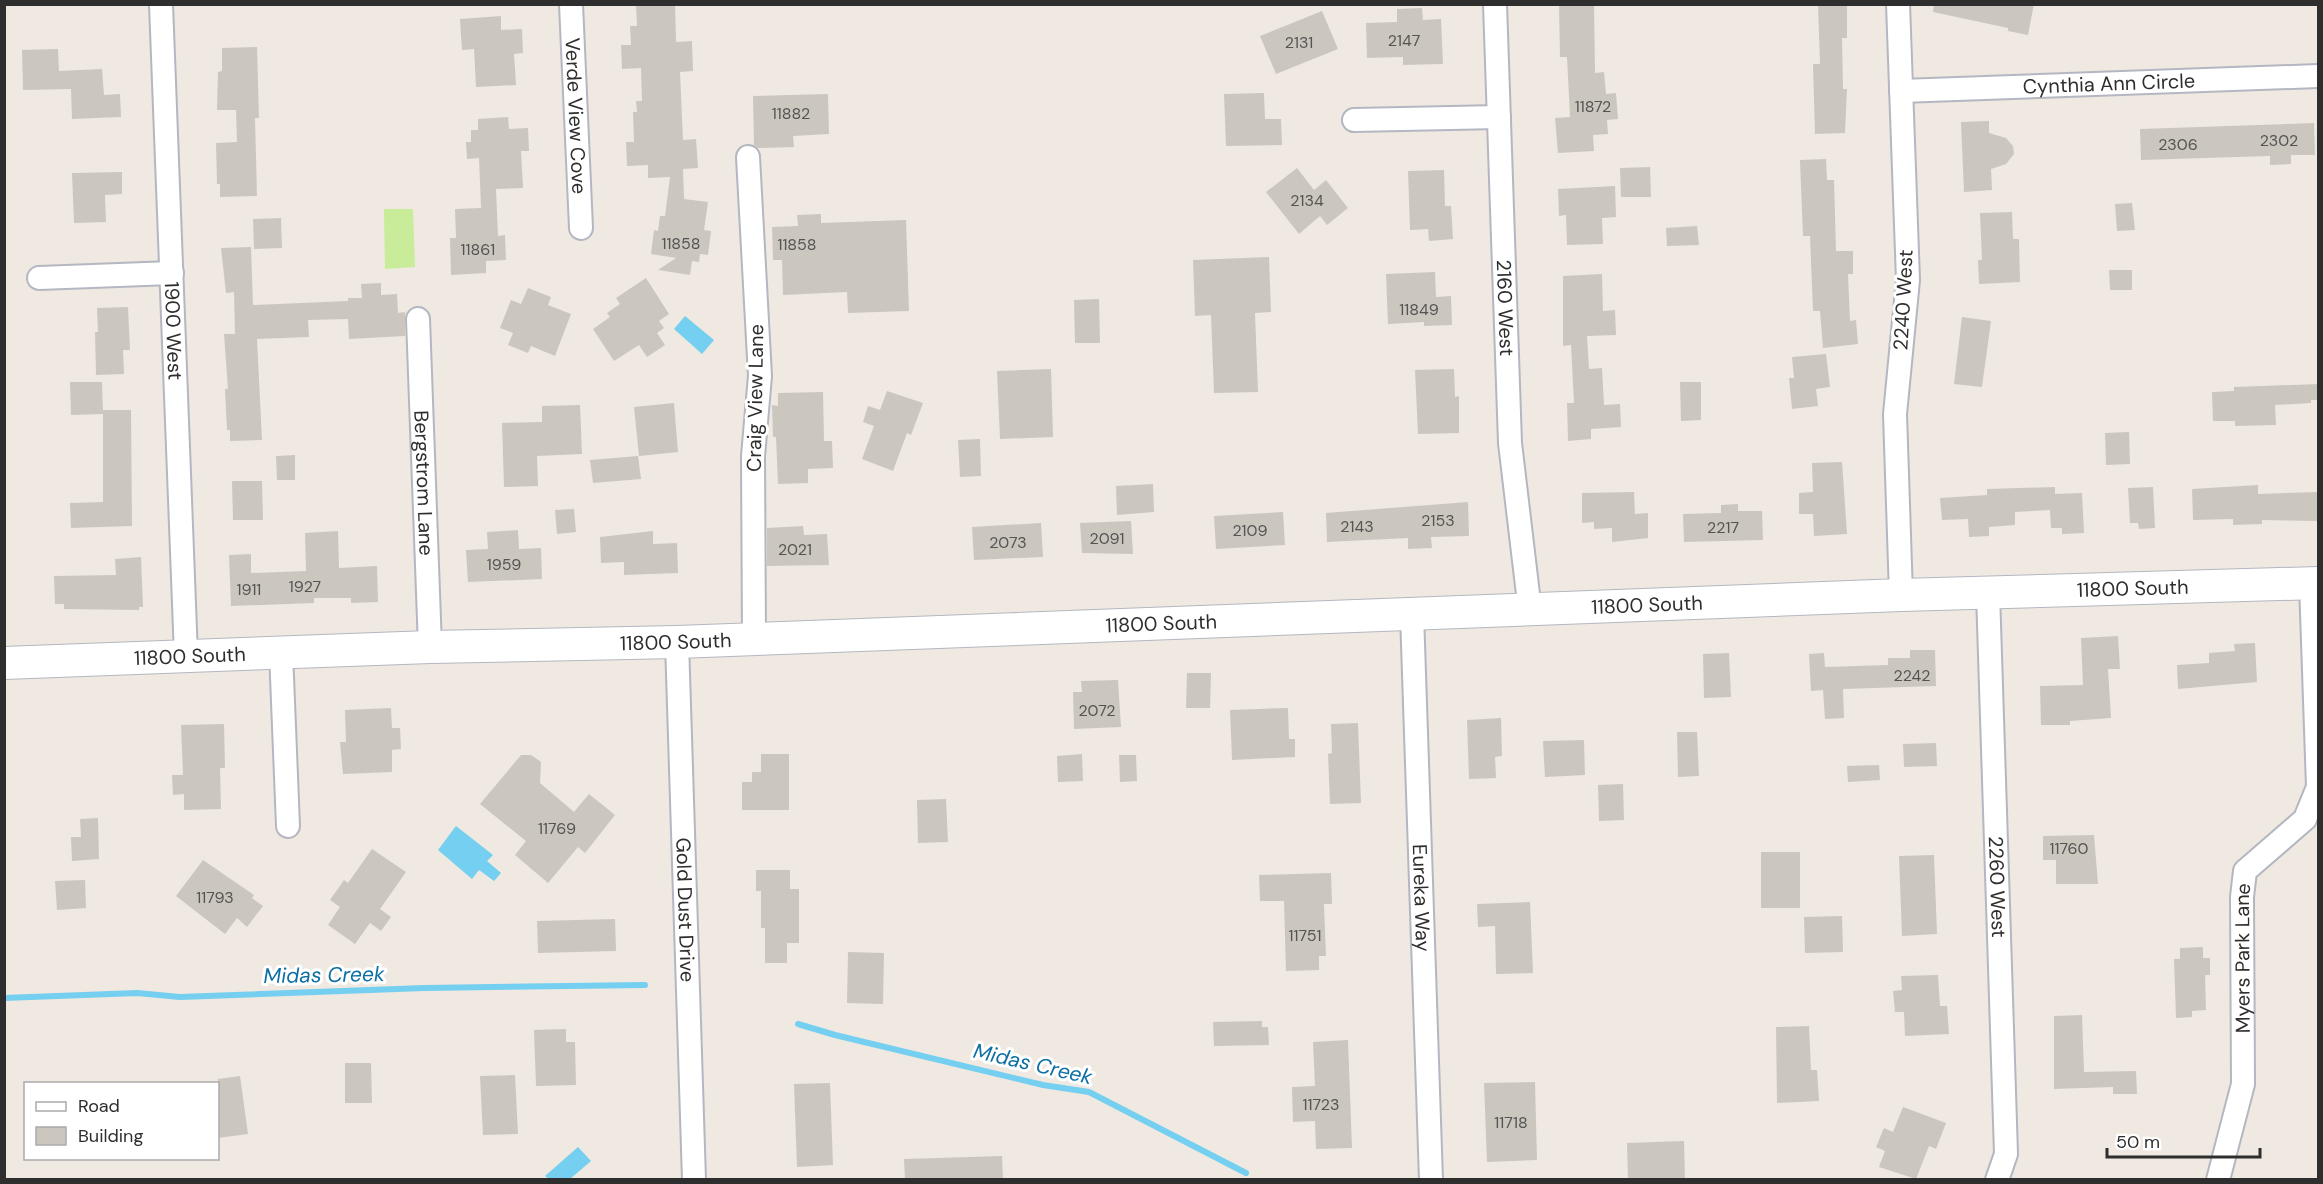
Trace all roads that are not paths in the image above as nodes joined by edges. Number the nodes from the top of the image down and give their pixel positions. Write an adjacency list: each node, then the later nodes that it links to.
1 (161, 4): 11 (street, 1900 West)
2 (571, 4): 10 (street, Verde View Cove)
3 (1495, 4): 7 (street, 2160 West)
4 (1898, 4): 6 (street, 2240 West)
5 (2319, 76): 6 (street, Cynthia Ann Circle)
6 (1901, 91): 16 (street, 2240 West)
7 (1499, 117): 8 (street); 17 (street, 2160 West)
8 (1354, 120)
9 (748, 157): 19 (street, Craig View Lane)
10 (581, 228)
11 (172, 273): 12 (street); 23 (street, 1900 West)
12 (39, 278)
13 (418, 319): 21 (street, Bergstrom Lane)
14 (2315, 583): 15 (main road, 11800 South); 29 (street, Myers Park Lane)
15 (1988, 593): 16 (main road, 11800 South); 28 (street, 2260 West)
16 (1901, 595): 17 (main road, 11800 South)
17 (1530, 611): 18 (main road, 11800 South)
18 (1413, 614): 19 (main road, 11800 South); 27 (street, Eureka Way)
19 (754, 639): 20 (main road, 11800 South)
20 (677, 642): 21 (main road, 11800 South); 26 (street, Gold Dust Drive)
21 (430, 647): 22 (main road, 11800 South)
22 (281, 652): 23 (main road, 11800 South); 25 (street)
23 (186, 656): 24 (main road, 11800 South)
24 (4, 663)
25 (288, 826)
26 (694, 1179)
27 (1431, 1179)
28 (1997, 1179)
29 (2218, 1179)

